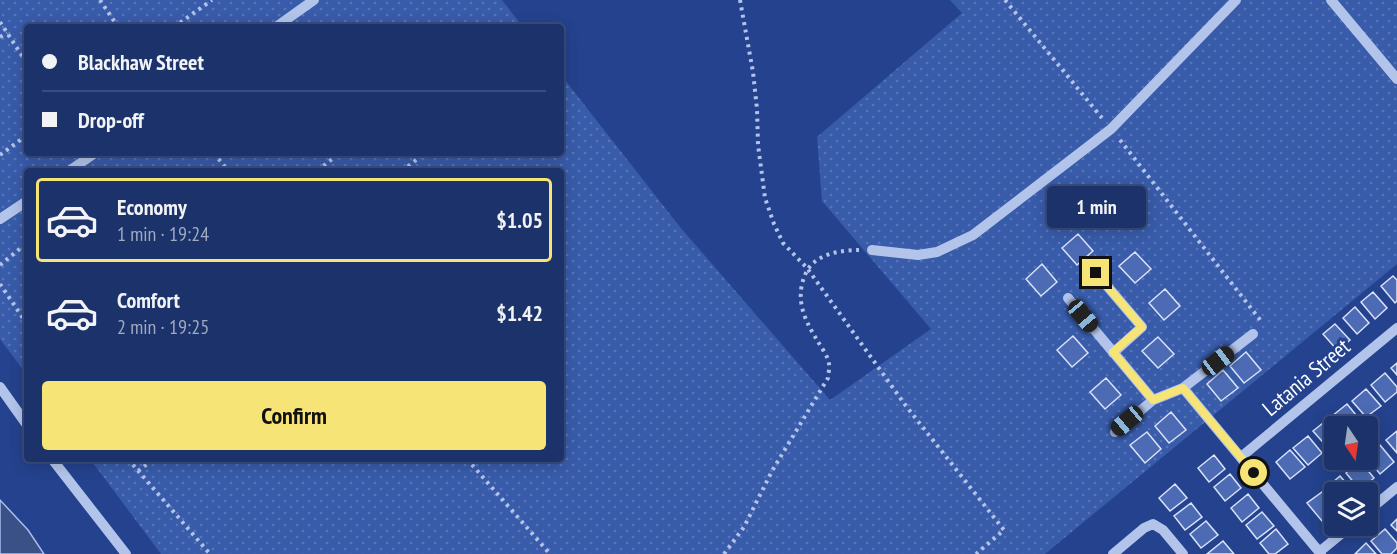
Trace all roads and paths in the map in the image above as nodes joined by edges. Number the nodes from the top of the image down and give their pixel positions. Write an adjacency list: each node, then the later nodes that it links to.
1 (100, 0): 9 (path)
2 (212, 0): 10 (path)
3 (314, 0): 11 (street)
4 (740, 0): 32 (path)
5 (1005, 0): 16 (path)
6 (1236, 0): 16 (street)
7 (1331, 0): 15 (street)
8 (0, 22): 12 (path)
9 (116, 24)
10 (178, 24)
11 (280, 24)
12 (7, 33): 13 (path); 14 (path)
13 (0, 37)
14 (24, 58)
15 (1397, 79)
16 (1111, 129): 30 (street); 37 (path)
17 (24, 137): 18 (path)
18 (0, 155)
19 (91, 156): 23 (street)
20 (216, 156): 24 (path)
21 (336, 156): 25 (path)
22 (421, 156): 26 (path)
23 (73, 168)
24 (226, 168)
25 (323, 168)
26 (406, 168)
27 (24, 203): 28 (street)
28 (0, 219)
29 (24, 245): 31 (path)
30 (872, 250): 32 (path)
31 (0, 265)
32 (807, 268): 59 (path); 60 (path)
33 (1096, 273): 40 (street)
34 (0, 284): 36 (path)
35 (1068, 298): 40 (street)
36 (24, 320)
37 (1265, 326)
38 (1397, 328): 46 (street, Latania Street)
39 (1253, 334): 42 (street)
40 (1113, 352): 43 (street)
41 (0, 387): 44 (street)
42 (1183, 388): 43 (street); 46 (street)
43 (1153, 400): 45 (street)
44 (24, 421)
45 (1115, 432)
46 (1241, 457): 55 (street)
47 (54, 462): 56 (street)
48 (130, 462): 51 (path)
49 (150, 462): 51 (path)
50 (470, 462): 58 (path)
51 (138, 471): 57 (path)
52 (1397, 487): 53 (street)
53 (1378, 503)
54 (1339, 536): 55 (street)
55 (1320, 553)
56 (126, 554)
57 (210, 554)
58 (550, 554)
59 (724, 554)
60 (976, 554)
61 (1113, 554): 62 (street)
62 (1183, 554)

